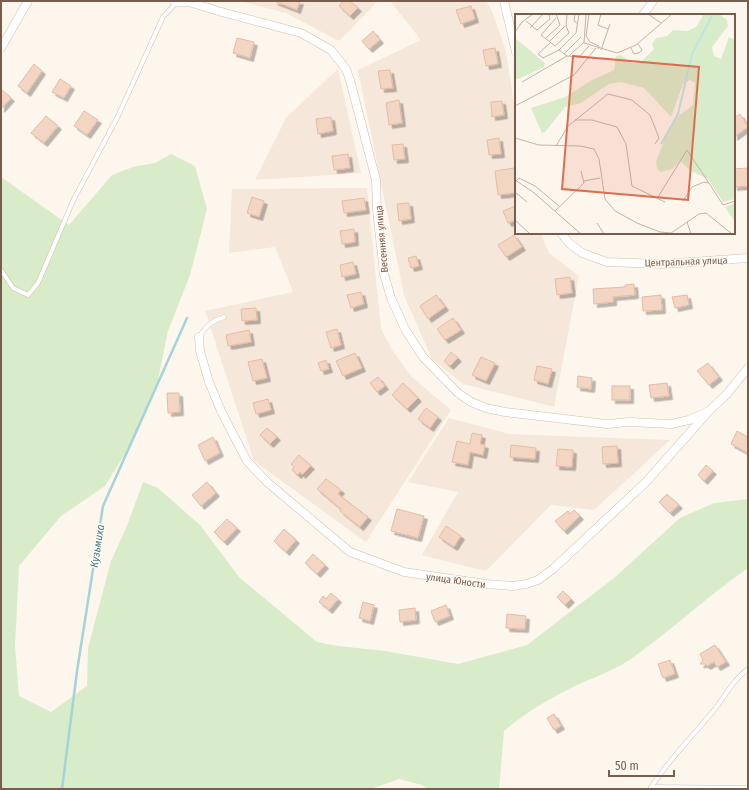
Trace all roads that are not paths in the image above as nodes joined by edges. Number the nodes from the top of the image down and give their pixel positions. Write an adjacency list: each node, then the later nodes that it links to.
1 (28, 1): 6 (street)
2 (504, 1): 7 (street)
3 (653, 1): 5 (street)
4 (176, 2): 10 (lane); 14 (street, Весенняя улица)
5 (644, 14)
6 (1, 48)
7 (515, 48)
8 (562, 234): 9 (street, Центральная улица)
9 (748, 258)
10 (1, 270)
11 (224, 317): 12 (lane)
12 (199, 337): 14 (street, улица Юности)
13 (748, 368): 14 (street, улица Юности)
14 (709, 411)
15 (748, 668): 16 (lane)
16 (651, 788): 17 (lane)
17 (713, 788): 18 (lane)
18 (748, 788)

